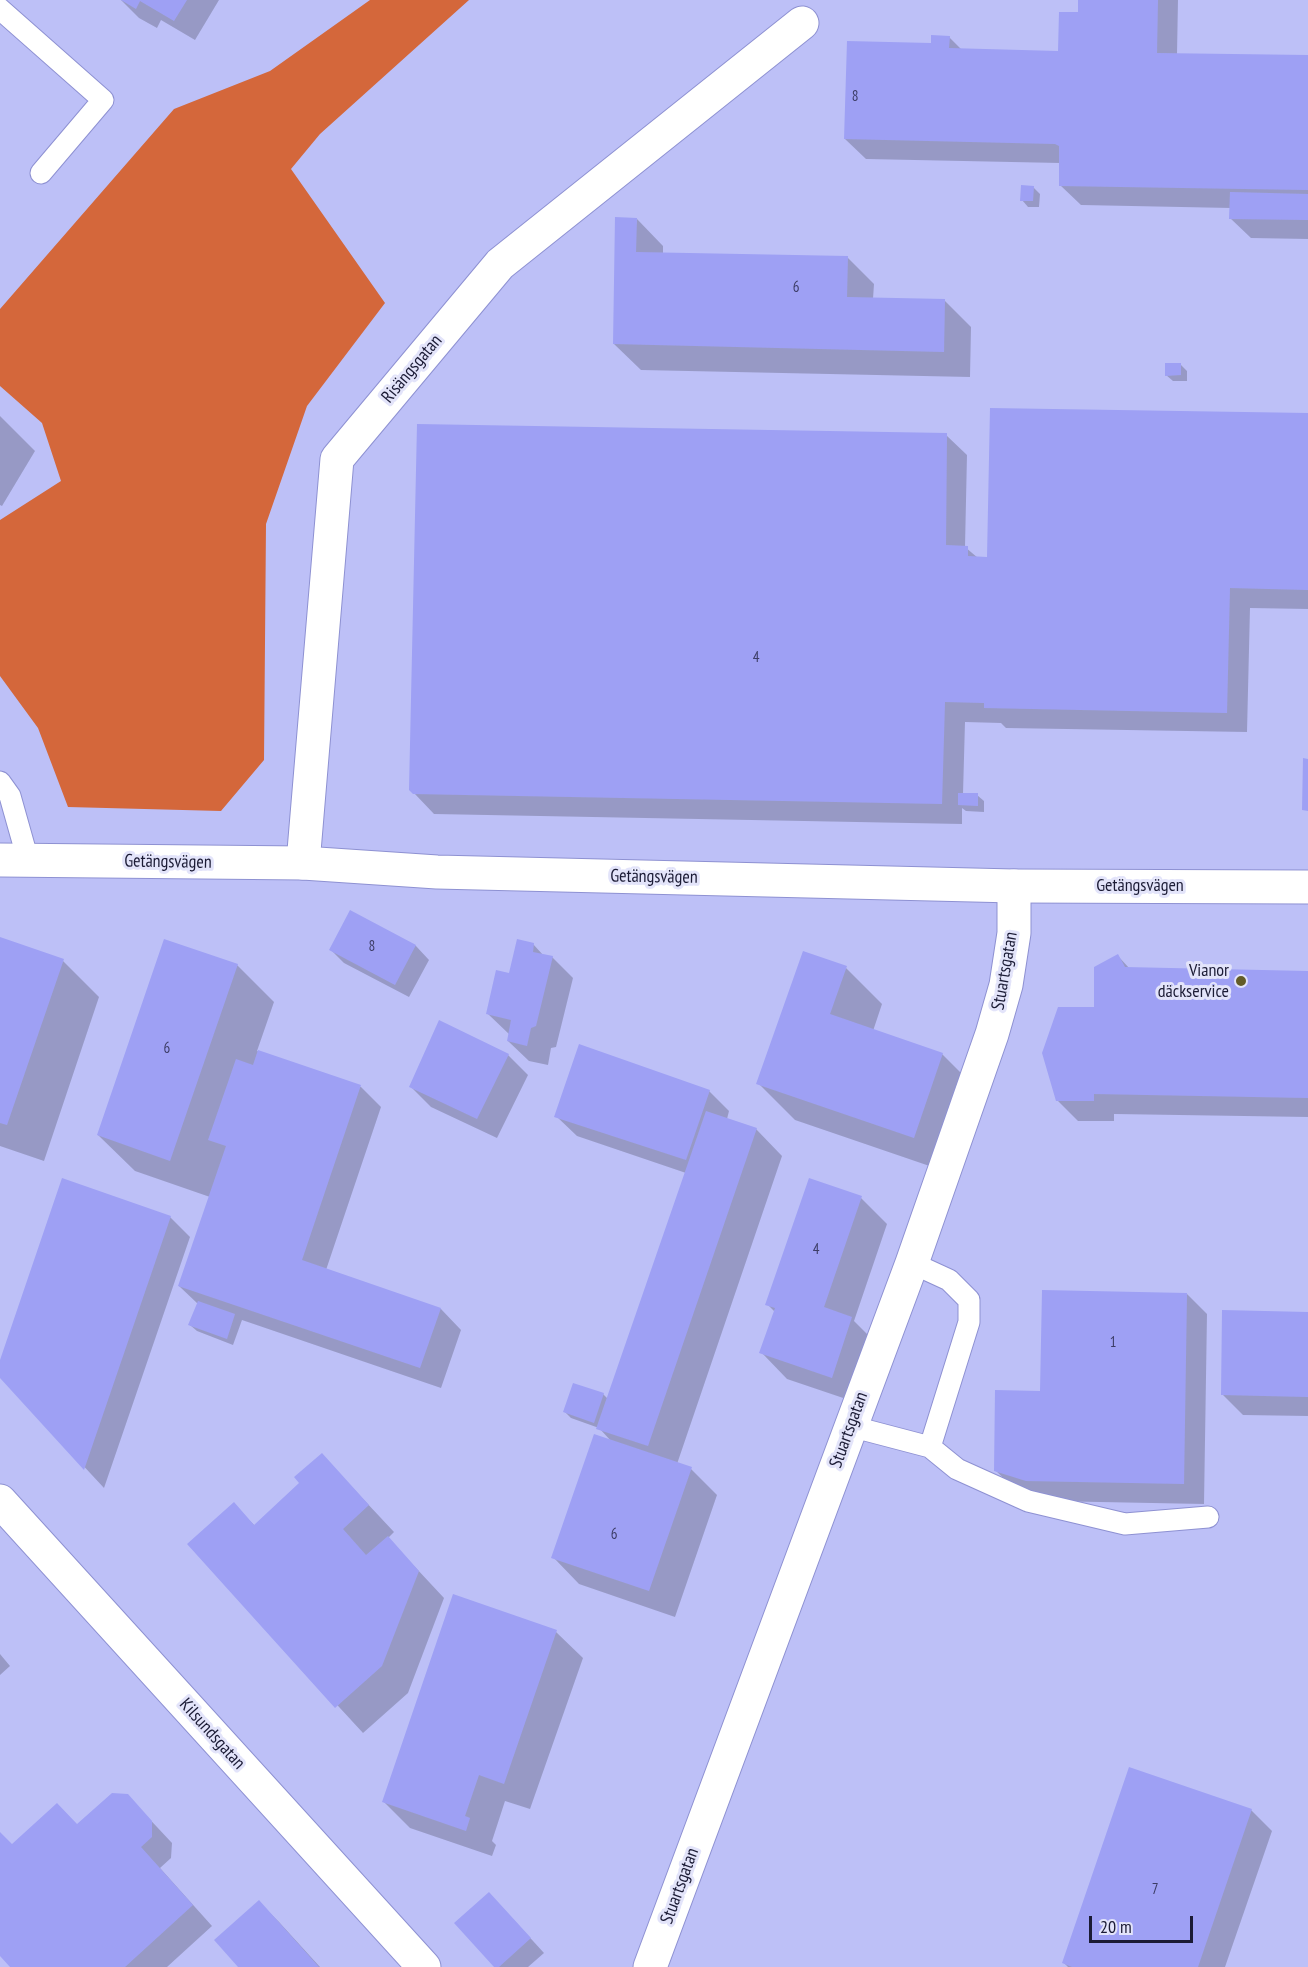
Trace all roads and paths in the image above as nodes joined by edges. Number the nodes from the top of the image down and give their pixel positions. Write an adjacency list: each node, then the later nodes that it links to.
1 (0, 9): 3 (lane)
2 (802, 23): 6 (street, Risängsgatan)
3 (41, 173)
4 (0, 782): 5 (lane)
5 (14, 860): 6 (street, Getängsvägen)
6 (303, 863): 7 (street, Getängsvägen)
7 (1014, 886): 8 (street, Getängsvägen); 9 (street, Stuartsgatan)
8 (1308, 887)
9 (912, 1263): 10 (street, Stuartsgatan); 11 (lane)
10 (850, 1426): 11 (lane); 15 (street, Stuartsgatan)
11 (930, 1447): 13 (lane)
12 (0, 1501): 14 (street, Kilsundsgatan)
13 (1208, 1517)
14 (424, 1967)
15 (650, 1967)

